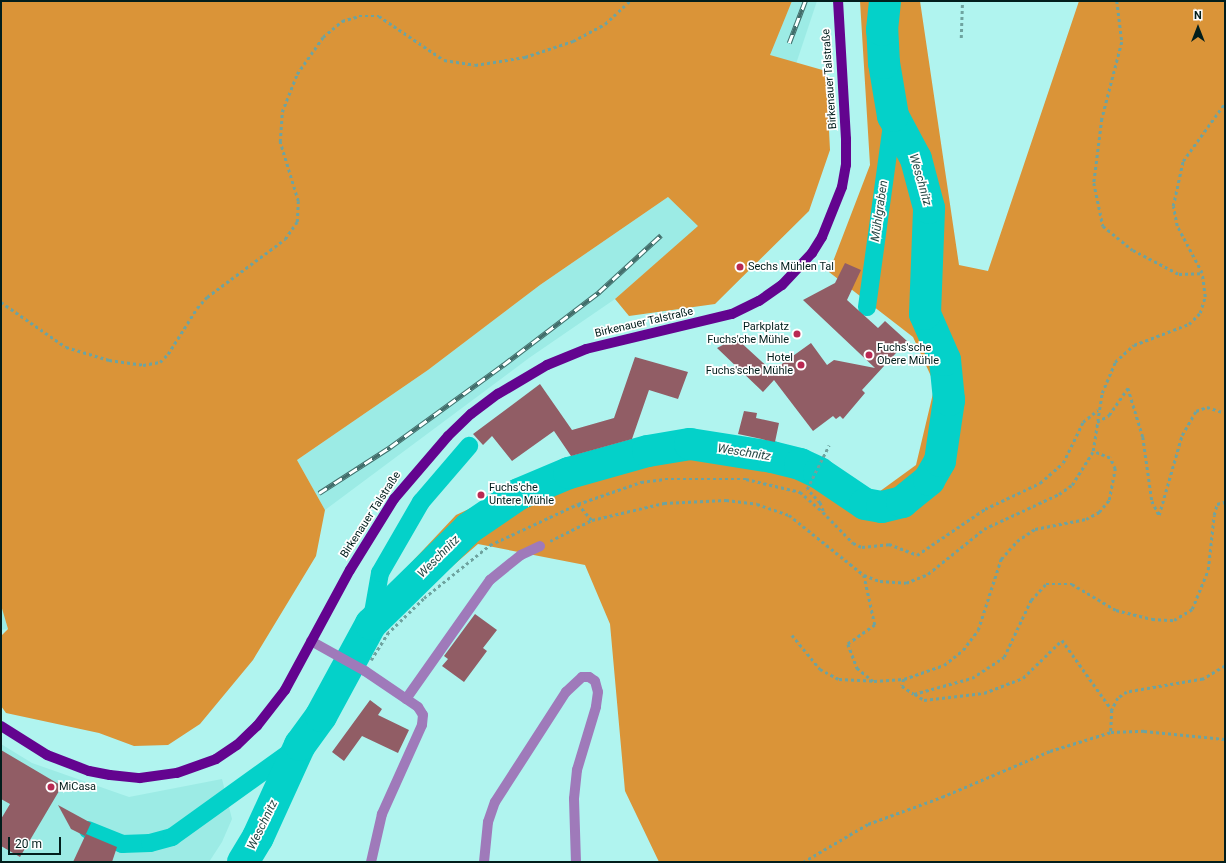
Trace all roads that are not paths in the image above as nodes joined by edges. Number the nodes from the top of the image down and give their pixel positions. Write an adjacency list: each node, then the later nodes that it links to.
1 (838, 1): 3 (main road, Birkenauer Talstraße)
2 (540, 546): 4 (lane)
3 (310, 641): 4 (lane); 5 (main road, Birkenauer Talstraße)
4 (406, 699): 6 (lane)
5 (1, 726)
6 (371, 862)
7 (484, 862): 8 (lane)
8 (576, 862)

